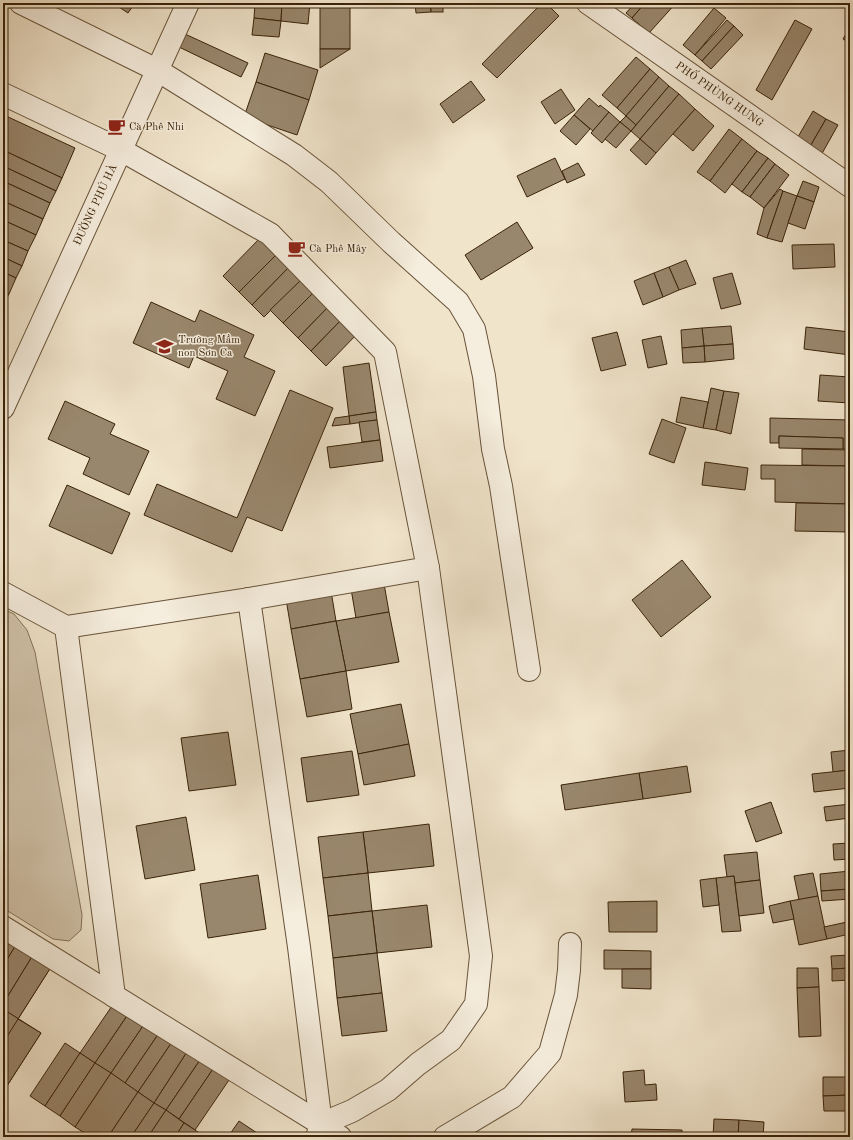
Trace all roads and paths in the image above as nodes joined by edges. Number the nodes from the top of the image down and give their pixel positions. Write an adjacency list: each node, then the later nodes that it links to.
1 (21, 3): 4 (street)
2 (188, 3): 4 (street, ĐƯỜNG PHÚ HÀ)
3 (588, 3): 7 (street, PHỐ PHÙNG HƯNG)
4 (157, 70): 6 (street, ĐƯỜNG PHÚ HÀ); 13 (street)
5 (3, 94): 6 (street)
6 (121, 150): 8 (street, ĐƯỜNG PHÚ HÀ); 9 (street)
7 (850, 186)
8 (3, 408)
9 (428, 568): 11 (street); 17 (street)
10 (3, 593): 12 (street)
11 (250, 599): 12 (street); 17 (street)
12 (66, 627): 16 (street)
13 (529, 670)
14 (3, 927): 16 (street)
15 (570, 944): 19 (street)
16 (114, 996): 17 (street)
17 (319, 1130): 18 (street)
18 (340, 1137)
19 (445, 1137)

